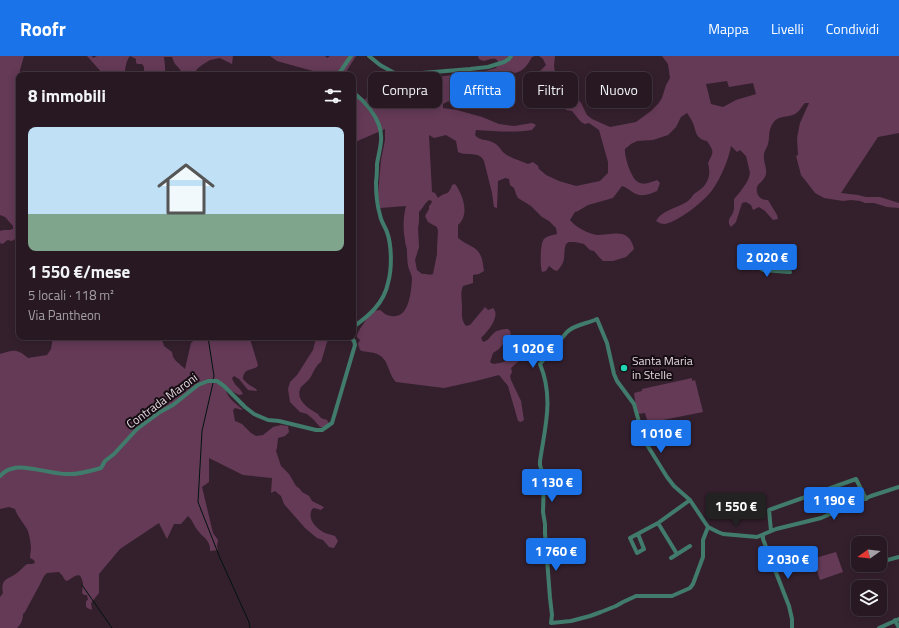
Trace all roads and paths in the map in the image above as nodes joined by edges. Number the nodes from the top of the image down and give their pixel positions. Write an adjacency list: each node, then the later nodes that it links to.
1 (351, 56): 4 (street)
2 (368, 56): 3 (street)
3 (511, 56)
4 (340, 72)
5 (356, 94): 8 (street)
6 (751, 263): 7 (street)
7 (790, 272)
8 (356, 325)
9 (353, 340): 10 (street, Contrada Maroni)
10 (0, 476)
11 (899, 487): 12 (street)
12 (866, 499): 16 (street); 16 (street)
13 (690, 500): 14 (street); 15 (street); 15 (street)
14 (658, 523): 17 (street); 20 (street)
15 (708, 527): 18 (street)
16 (771, 531): 18 (street)
17 (638, 534)
18 (763, 535): 25 (street)
19 (690, 546): 20 (street)
20 (677, 554): 22 (street)
21 (899, 557): 23 (street)
22 (671, 558)
23 (887, 560)
24 (897, 619): 26 (street); 27 (street)
25 (792, 628)
26 (879, 628)
27 (899, 628)

